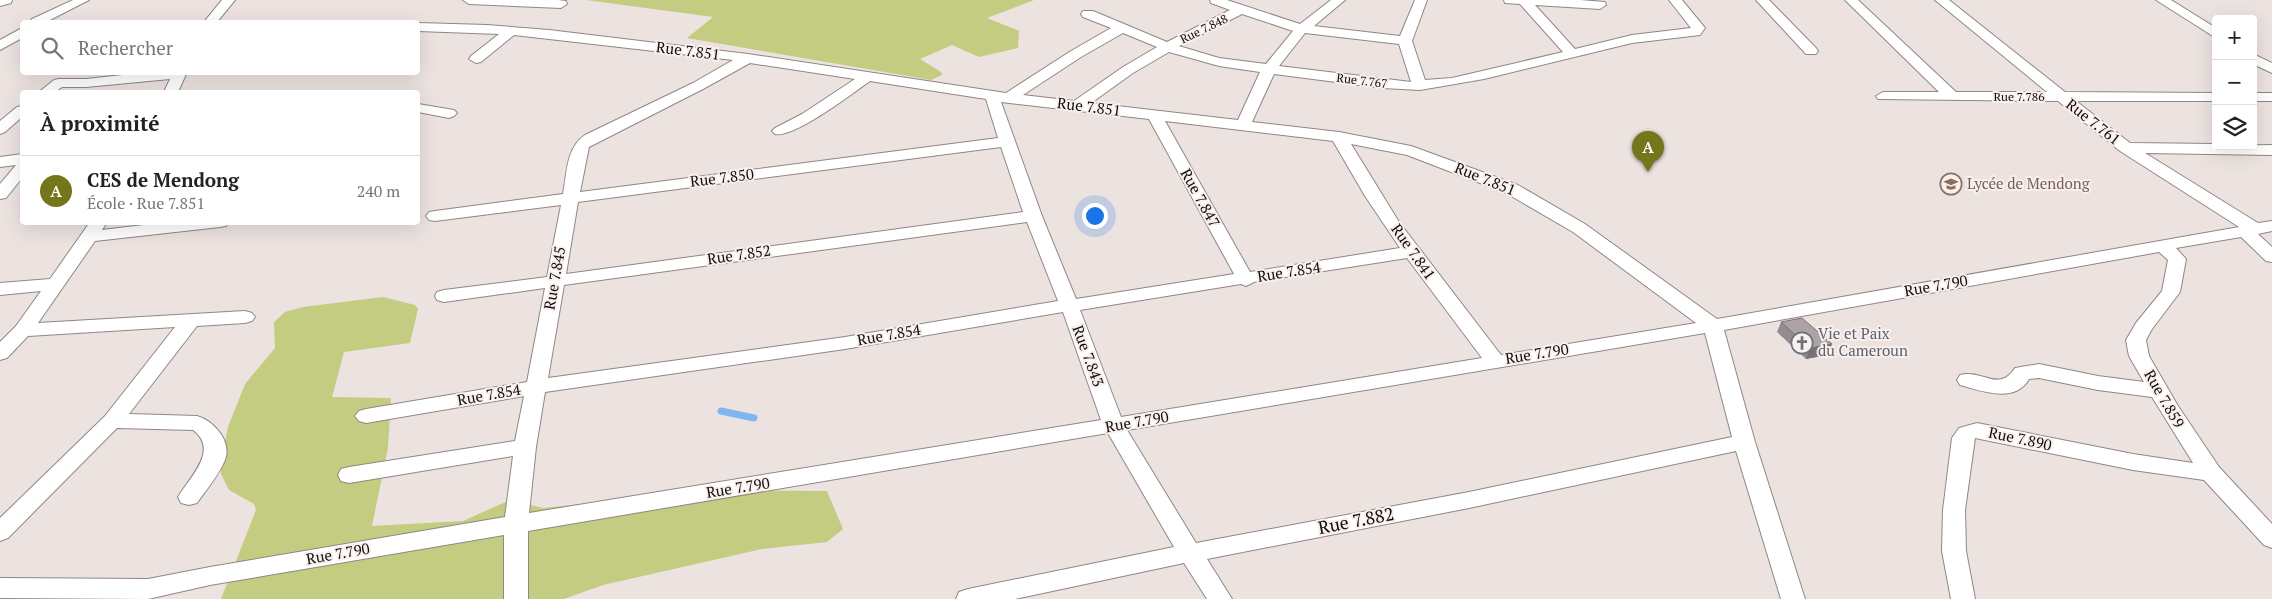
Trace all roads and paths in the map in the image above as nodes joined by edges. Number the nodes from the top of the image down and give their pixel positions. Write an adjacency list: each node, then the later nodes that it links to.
1 (6, 0): 14 (street)
2 (83, 0): 19 (street)
3 (230, 0): 20 (street)
4 (469, 0): 15 (street)
5 (1216, 0): 17 (street)
6 (1339, 0): 23 (street)
7 (1421, 0): 27 (street)
8 (1519, 0): 16 (street); 31 (street)
9 (1676, 0): 31 (street, Rue 7.767)
10 (1762, 0): 30 (street)
11 (1851, 0): 46 (street)
12 (1941, 0): 47 (street, Rue 7.761)
13 (2162, 0): 25 (street)
14 (0, 2)
15 (561, 4)
16 (1600, 5)
17 (1241, 10): 23 (street, Rue 7.848); 29 (street, Rue 7.848)
18 (1088, 14): 22 (street, Rue 7.767)
19 (41, 20)
20 (211, 20)
21 (420, 27): 24 (street, Rue 7.851)
22 (1122, 28): 29 (street, Rue 7.767); 44 (street)
23 (1302, 28): 27 (street, Rue 7.848); 36 (street)
24 (512, 31): 32 (street, Rue 7.851); 33 (street)
25 (2212, 31)
26 (20, 33): 28 (street)
27 (1404, 41): 41 (street)
28 (0, 46)
29 (1167, 48): 36 (street, Rue 7.767); 51 (street, Rue 7.848)
30 (1811, 51)
31 (1571, 52): 41 (street, Rue 7.767)
32 (748, 58): 39 (street, Rue 7.851); 67 (street, Rue 7.845)
33 (476, 59)
34 (2256, 60): 35 (street)
35 (2272, 69)
36 (1268, 70): 41 (street, Rue 7.767); 56 (street)
37 (160, 75): 40 (street)
38 (178, 75): 43 (street)
39 (868, 77): 44 (street, Rue 7.851); 58 (street)
40 (58, 78): 42 (street)
41 (1420, 86)
42 (48, 90)
43 (171, 90)
44 (1001, 96): 51 (street, Rue 7.851); 60 (street, Rue 7.843)
45 (1883, 96): 46 (street, Rue 7.786)
46 (1953, 97): 47 (street, Rue 7.786)
47 (2060, 97): 48 (street, Rue 7.786); 61 (street, Rue 7.761)
48 (2212, 97)
49 (2257, 97): 50 (street)
50 (2272, 97)
51 (1077, 106): 55 (street, Rue 7.851)
52 (420, 108): 54 (street)
53 (20, 112): 57 (street)
54 (449, 113)
55 (1155, 116): 56 (street, Rue 7.851); 77 (street, Rue 7.847)
56 (1244, 126): 59 (street, Rue 7.851)
57 (0, 129)
58 (780, 131)
59 (1339, 137): 74 (street, Rue 7.841); 84 (street, Rue 7.851)
60 (1009, 141): 67 (street, Rue 7.850); 69 (street, Rue 7.843)
61 (2126, 148): 62 (street); 72 (street, Rue 7.761)
62 (2272, 150)
63 (20, 159): 64 (street)
64 (0, 162)
65 (20, 170): 66 (street)
66 (0, 194)
67 (570, 198): 68 (street, Rue 7.850); 76 (street, Rue 7.845)
68 (435, 216)
69 (1033, 216): 76 (street, Rue 7.852); 81 (street, Rue 7.843)
70 (166, 225): 71 (street)
71 (95, 229): 78 (street)
72 (2257, 229): 73 (street, Rue 7.790); 75 (street, Rue 7.761)
73 (2163, 246): 84 (street, Rue 7.790); 90 (street, Rue 7.859)
74 (1412, 252): 77 (street, Rue 7.854); 87 (street, Rue 7.841)
75 (2272, 257)
76 (555, 280): 80 (street, Rue 7.852); 89 (street, Rue 7.845)
77 (1246, 280): 81 (street, Rue 7.854)
78 (54, 284): 79 (street); 85 (street)
79 (0, 289)
80 (444, 296)
81 (1070, 307): 89 (street, Rue 7.854); 93 (street, Rue 7.843)
82 (244, 317): 83 (street)
83 (191, 320): 85 (street); 92 (street)
84 (1713, 326): 87 (street, Rue 7.790); 94 (street)
85 (23, 330): 86 (street)
86 (0, 354)
87 (1495, 361): 93 (street, Rue 7.790)
88 (1967, 380): 90 (street)
89 (535, 387): 91 (street, Rue 7.854); 95 (street, Rue 7.845)
90 (2158, 391): 96 (street, Rue 7.859)
91 (366, 416)
92 (112, 421): 98 (street); 100 (street)
93 (1114, 426): 99 (street, Rue 7.790); 102 (street, Rue 7.843)
94 (1744, 442): 102 (street, Rue 7.882); 108 (street)
95 (525, 447): 97 (street); 99 (street, Rue 7.845)
96 (2211, 473): 101 (street, Rue 7.859); 109 (street, Rue 7.890)
97 (349, 475)
98 (189, 497)
99 (516, 524): 104 (street, Rue 7.790); 106 (street, Rue 7.845)
100 (0, 532)
101 (2272, 539)
102 (1190, 553): 105 (street, Rue 7.882); 107 (street, Rue 7.843)
103 (0, 588): 104 (street, Rue 7.790)
104 (144, 594)
105 (977, 598)
106 (516, 599)
107 (1220, 599)
108 (1790, 599)
109 (1963, 599)

